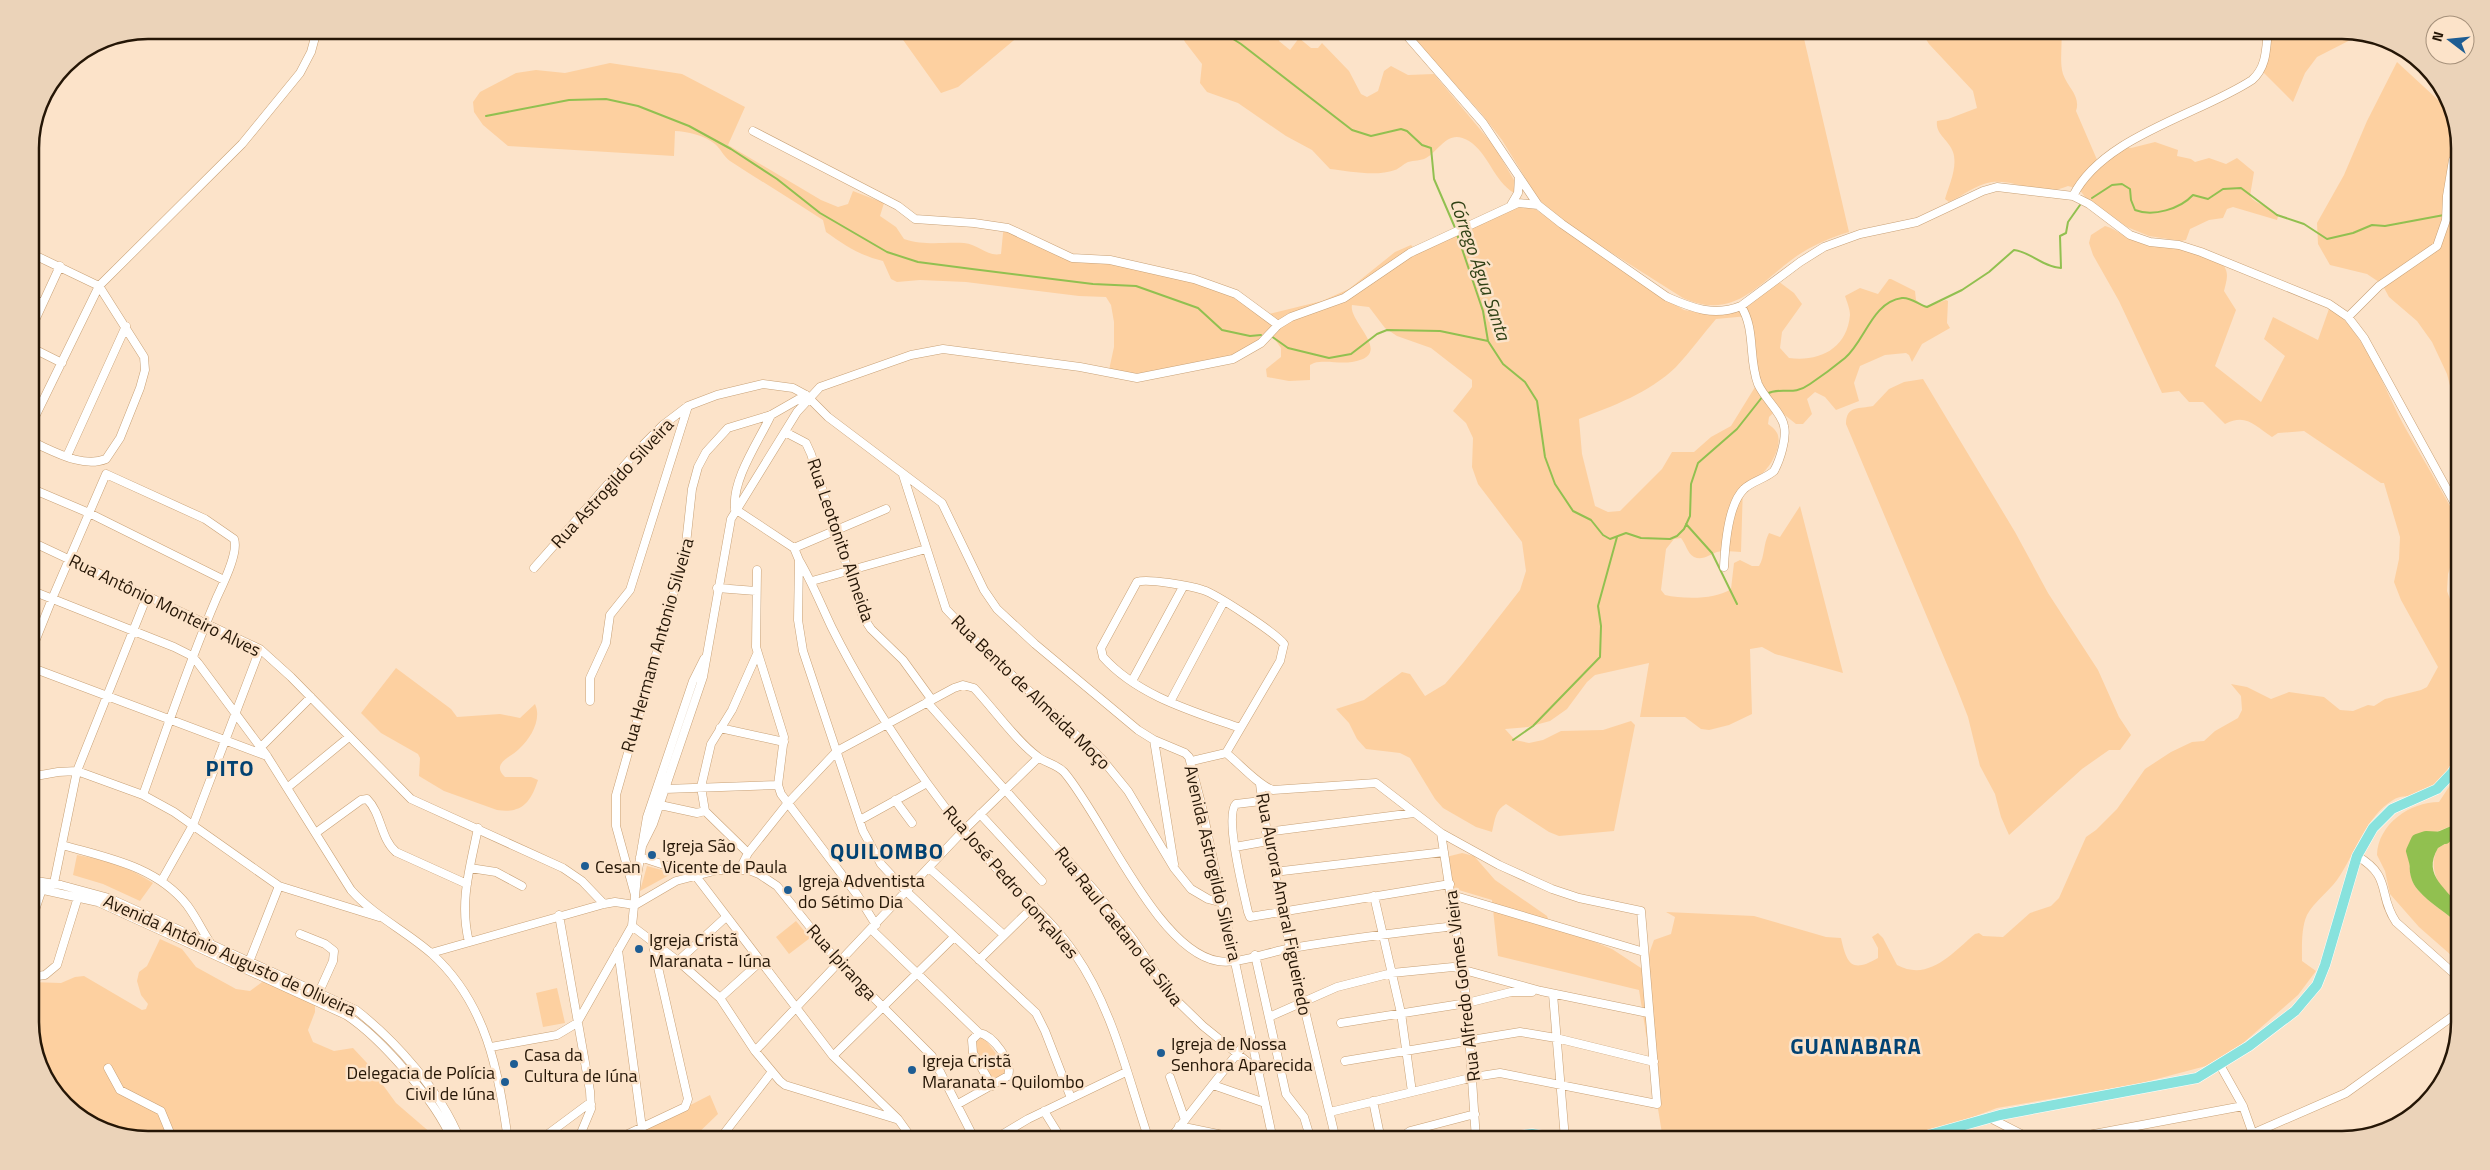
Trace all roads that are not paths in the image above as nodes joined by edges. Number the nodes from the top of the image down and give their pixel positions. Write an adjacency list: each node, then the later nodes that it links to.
1 (315, 39): 12 (street)
2 (1410, 39): 6 (street)
3 (2267, 39): 7 (street)
4 (754, 132): 18 (street)
5 (2451, 177): 17 (street)
6 (1519, 178): 8 (street); 9 (street)
7 (2074, 196): 15 (street); 17 (street)
8 (1538, 205): 9 (street); 15 (street)
9 (1510, 206): 18 (street, Rua Hermam Antonio Silveira)
10 (39, 257): 11 (street)
11 (60, 266): 12 (street); 14 (street)
12 (98, 286): 19 (street); 21 (street)
13 (39, 302): 14 (street)
14 (42, 304): 16 (street)
15 (1741, 306): 41 (street)
16 (39, 311)
17 (2348, 317): 31 (street)
18 (1278, 325): 22 (street, Rua Hermam Antonio Silveira)
19 (126, 326): 28 (street); 28 (street)
20 (39, 352): 21 (street)
21 (62, 363): 24 (street)
22 (808, 396): 23 (street, Rua Astrogildo Silveira); 25 (street, Rua Hermam Antonio Silveira); 26 (street); 29 (street, Avenida Astrogildo Silveira)
23 (688, 406): 42 (street, Rua Astrogildo Silveira); 65 (street)
24 (39, 409)
25 (771, 415): 32 (street); 134 (street, Rua Hermam Antonio Silveira)
26 (785, 432): 32 (street); 35 (street, Rua Leotonito Almeida)
27 (39, 445): 28 (street)
28 (67, 456)
29 (903, 474): 38 (street, Rua Bento de Almeida Moço); 75 (street, Avenida Astrogildo Silveira)
30 (39, 492): 34 (street)
31 (2451, 497)
32 (735, 510): 37 (street); 48 (street)
33 (886, 510): 35 (street)
34 (90, 513): 39 (street); 45 (street); 45 (street)
35 (837, 532): 37 (street); 44 (street, Rua Leotonito Almeida)
36 (39, 545): 39 (street, Rua Antônio Monteiro Alves)
37 (794, 548): 40 (street)
38 (926, 549): 44 (street); 120 (street, Rua Bento de Almeida Moço)
39 (69, 559): 51 (street, Rua Antônio Monteiro Alves); 52 (street)
40 (799, 560): 46 (street, Rua José Pedro Gonçalves); 78 (street)
41 (1724, 567)
42 (534, 568)
43 (757, 570): 49 (street)
44 (850, 572): 46 (street); 66 (street, Rua Leotonito Almeida)
45 (224, 580): 54 (street)
46 (812, 581): 70 (street, Rua José Pedro Gonçalves)
47 (1183, 587): 53 (street); 62 (street); 62 (street)
48 (717, 588): 49 (street); 60 (street)
49 (756, 591): 58 (street)
50 (39, 594): 52 (street)
51 (147, 596): 54 (street, Rua Antônio Monteiro Alves); 55 (street)
52 (52, 599): 55 (street); 56 (street)
53 (1224, 601): 67 (street); 72 (street)
54 (205, 624): 57 (street, Rua Antônio Monteiro Alves); 59 (street)
55 (134, 630): 59 (street); 63 (street)
56 (39, 632)
57 (260, 649): 64 (street, Rua Antônio Monteiro Alves); 68 (street)
58 (757, 654): 71 (street); 76 (street)
59 (192, 656): 68 (street); 69 (street)
60 (705, 659): 91 (street); 111 (street)
61 (39, 670): 63 (street)
62 (1132, 681): 67 (street)
63 (109, 695): 69 (street); 83 (street)
64 (311, 697): 73 (street, Rua Antônio Monteiro Alves); 77 (street)
65 (590, 701)
66 (929, 701): 70 (street); 81 (street); 92 (street, Rua Raul Caetano da Silva)
67 (1170, 702): 72 (street)
68 (237, 714): 74 (street); 77 (street)
69 (170, 719): 74 (street); 93 (street)
70 (888, 725): 78 (street); 86 (street, Rua José Pedro Gonçalves)
71 (720, 728): 76 (street); 89 (street)
72 (1240, 728): 79 (street)
73 (349, 737): 90 (street); 104 (street, Rua Antônio Monteiro Alves)
74 (226, 740): 80 (street); 103 (street)
75 (1154, 740): 82 (street, Avenida Astrogildo Silveira); 120 (street)
76 (784, 742): 88 (street)
77 (261, 747): 80 (street)
78 (837, 752): 96 (street); 101 (street)
79 (1226, 753): 82 (street); 87 (street)
80 (267, 756): 90 (street)
81 (1038, 758): 92 (street); 163 (street)
82 (1192, 761): 139 (street, Avenida Astrogildo Silveira)
83 (77, 771): 85 (street); 93 (street); 110 (street)
84 (2451, 774): 115 (main road)
85 (39, 775)
86 (927, 783): 94 (street); 105 (street, Rua José Pedro Gonçalves)
87 (1260, 784): 95 (street, Rua Aurora Amaral Figueiredo); 99 (street)
88 (778, 785): 89 (street); 96 (street)
89 (701, 787): 91 (street); 98 (street)
90 (287, 788): 106 (street)
91 (665, 789): 97 (street)
92 (1005, 790): 100 (street); 194 (street, Rua Raul Caetano da Silva)
93 (143, 795): 103 (street)
94 (895, 800): 101 (street); 102 (street)
95 (1261, 801): 107 (street, Rua Aurora Amaral Figueiredo); 112 (street)
96 (787, 804): 114 (street); 149 (street)
97 (660, 805): 98 (street); 111 (street)
98 (705, 811): 114 (street)
99 (1414, 813): 107 (street); 108 (street)
100 (980, 814): 105 (street); 124 (street)
101 (860, 820): 133 (street)
102 (912, 824)
103 (192, 825): 123 (street); 131 (street)
104 (478, 828): 117 (street); 140 (street, Rua Antônio Monteiro Alves)
105 (963, 831): 119 (street); 142 (street, Rua José Pedro Gonçalves)
106 (317, 832): 127 (street); 146 (street)
107 (1266, 832): 109 (street, Rua Aurora Amaral Figueiredo)
108 (1441, 833): 113 (street, Rua Alfredo Gomes Vieira); 159 (street)
109 (1268, 841): 112 (street); 121 (street, Rua Aurora Amaral Figueiredo)
110 (62, 845): 123 (street); 126 (street)
111 (642, 846): 116 (street)
112 (1235, 847): 143 (street)
113 (1444, 852): 121 (street); 128 (street, Rua Alfredo Gomes Vieira)
114 (748, 853): 118 (street)
115 (2357, 856): 169 (street); 198 (main road)
116 (640, 857): 122 (street); 134 (street)
117 (470, 868): 127 (street); 132 (street)
118 (740, 868): 122 (street, Rua Ipiranga); 167 (street, Rua Ipiranga)
119 (929, 868): 133 (street); 152 (street)
120 (1174, 868): 139 (street, Rua Bento de Almeida Moço)
121 (1274, 872): 143 (street, Rua Aurora Amaral Figueiredo)
122 (695, 875): 141 (street, Rua Ipiranga); 145 (street)
123 (162, 880): 156 (street)
124 (1042, 881)
125 (39, 884): 130 (street, Avenida Antônio Augusto de Oliveira)
126 (54, 884): 130 (street, Avenida Antônio Augusto de Oliveira); 156 (street, Avenida Antônio Augusto de Oliveira)
127 (467, 884): 155 (street)
128 (1450, 884): 135 (street, Rua Alfredo Gomes Vieira); 136 (street)
129 (39, 886): 130 (street, Avenida Antônio Augusto de Oliveira)
130 (43, 886): 137 (street, Avenida Antônio Augusto de Oliveira); 138 (street)
131 (280, 886): 146 (street); 166 (street)
132 (522, 886)
133 (907, 892): 149 (street); 153 (street)
134 (635, 895): 141 (street)
135 (1452, 895): 148 (street, Rua Alfredo Gomes Vieira); 159 (street)
136 (1374, 896): 143 (street); 151 (street)
137 (78, 897): 172 (street); 224 (street, Avenida Antônio Augusto de Oliveira)
138 (39, 898)
139 (1223, 903): 163 (street, Avenida Astrogildo Silveira)
140 (604, 904): 141 (street); 144 (street)
141 (635, 905): 147 (street)
142 (1034, 906): 152 (street); 200 (street, Rua José Pedro Gonçalves)
143 (1282, 912): 157 (street, Rua Aurora Amaral Figueiredo)
144 (559, 915): 155 (street); 185 (street)
145 (726, 917): 164 (street); 165 (street)
146 (384, 919): 160 (street)
147 (632, 926): 154 (street); 158 (street)
148 (1456, 926): 151 (street); 168 (street, Rua Alfredo Gomes Vieira)
149 (874, 928): 167 (street); 170 (street)
150 (300, 934): 174 (street)
151 (1383, 934): 157 (street); 171 (street)
152 (1004, 935): 162 (street)
153 (954, 937): 162 (street); 170 (street)
154 (652, 941): 164 (street); 222 (street)
155 (469, 942): 160 (street)
156 (211, 944): 166 (street, Avenida Antônio Augusto de Oliveira)
157 (1290, 948): 161 (street); 177 (street, Rua Aurora Amaral Figueiredo)
158 (618, 950): 185 (street); 222 (street)
159 (1644, 952): 182 (street)
160 (431, 953): 191 (street)
161 (1255, 955): 163 (street); 183 (street)
162 (979, 960): 209 (street)
163 (1236, 960): 188 (street, Avenida Astrogildo Silveira)
164 (678, 961): 176 (street)
165 (761, 961): 176 (street); 180 (street)
166 (249, 962): 174 (street, Avenida Antônio Augusto de Oliveira)
167 (839, 963): 179 (street, Rua Ipiranga); 180 (street)
168 (1462, 969): 171 (street); 173 (street); 178 (street, Rua Alfredo Gomes Vieira)
169 (2451, 971)
170 (918, 972): 179 (street); 187 (street)
171 (1392, 974): 177 (street); 181 (street)
172 (39, 976)
173 (1541, 991): 175 (street); 178 (street)
174 (319, 992): 225 (street, Avenida Antônio Augusto de Oliveira)
175 (1554, 994): 182 (street); 190 (street)
176 (720, 998): 193 (street)
177 (1303, 1003): 183 (street); 216 (street, Rua Aurora Amaral Figueiredo)
178 (1467, 1003): 181 (street); 189 (street, Rua Alfredo Gomes Vieira)
179 (883, 1007): 195 (street); 213 (street, Rua Ipiranga)
180 (797, 1010): 193 (street); 195 (street)
181 (1401, 1013): 186 (street); 192 (street)
182 (1648, 1013): 197 (street)
183 (1269, 1017): 239 (street)
184 (2451, 1017): 249 (street)
185 (577, 1023): 191 (street); 212 (street)
186 (1342, 1023)
187 (979, 1033): 207 (street); 207 (street)
188 (1251, 1036): 194 (street); 201 (street, Avenida Astrogildo Silveira)
189 (1471, 1038): 190 (street); 192 (street); 204 (street, Rua Alfredo Gomes Vieira)
190 (1556, 1038): 197 (street); 205 (street)
191 (491, 1047): 226 (street)
192 (1405, 1050): 196 (street); 208 (street)
193 (755, 1051): 202 (street)
194 (1236, 1055): 201 (street, Rua Raul Caetano da Silva); 206 (street)
195 (833, 1056): 219 (street)
196 (1345, 1060)
197 (1654, 1062): 205 (street)
198 (2220, 1065): 214 (street); 218 (main road)
199 (108, 1068): 223 (street)
200 (1126, 1072): 209 (street); 235 (street, Rua José Pedro Gonçalves)
201 (1260, 1072): 211 (street, Avenida Astrogildo Silveira)
202 (772, 1073): 219 (street); 230 (street)
203 (1170, 1077): 220 (street)
204 (1474, 1077): 205 (street); 208 (street); 217 (street, Rua Alfredo Gomes Vieira)
205 (1560, 1084): 244 (street)
206 (1213, 1085): 211 (street); 220 (street)
207 (992, 1086): 213 (street)
208 (1412, 1092): 210 (street)
209 (1071, 1098): 215 (street)
210 (1373, 1101): 216 (street); 241 (street)
211 (1265, 1103): 238 (street, Avenida Astrogildo Silveira)
212 (592, 1104): 227 (street); 228 (street)
213 (958, 1104): 232 (street, Rua Ipiranga)
214 (2243, 1106): 247 (street); 248 (street)
215 (1044, 1111): 233 (street); 234 (street)
216 (1330, 1112): 240 (street, Rua Aurora Amaral Figueiredo)
217 (1474, 1114): 242 (street); 243 (street, Rua Alfredo Gomes Vieira)
218 (1990, 1118): 245 (main road); 246 (street)
219 (898, 1120): 231 (street)
220 (1185, 1120): 221 (street)
221 (1180, 1126): 236 (street); 237 (street)
222 (642, 1128): 229 (street)
223 (169, 1131)
224 (447, 1131)
225 (455, 1131)
226 (506, 1131)
227 (552, 1131)
228 (582, 1131)
229 (635, 1131)
230 (725, 1131)
231 (907, 1131)
232 (971, 1131)
233 (1009, 1131)
234 (1056, 1131)
235 (1146, 1131)
236 (1176, 1131)
237 (1204, 1131)
238 (1271, 1131)
239 (1308, 1131)
240 (1334, 1131)
241 (1379, 1131)
242 (1410, 1131)
243 (1475, 1131)
244 (1566, 1131)
245 (1951, 1131)
246 (2016, 1131)
247 (2110, 1131)
248 (2252, 1131)
249 (2265, 1131)

